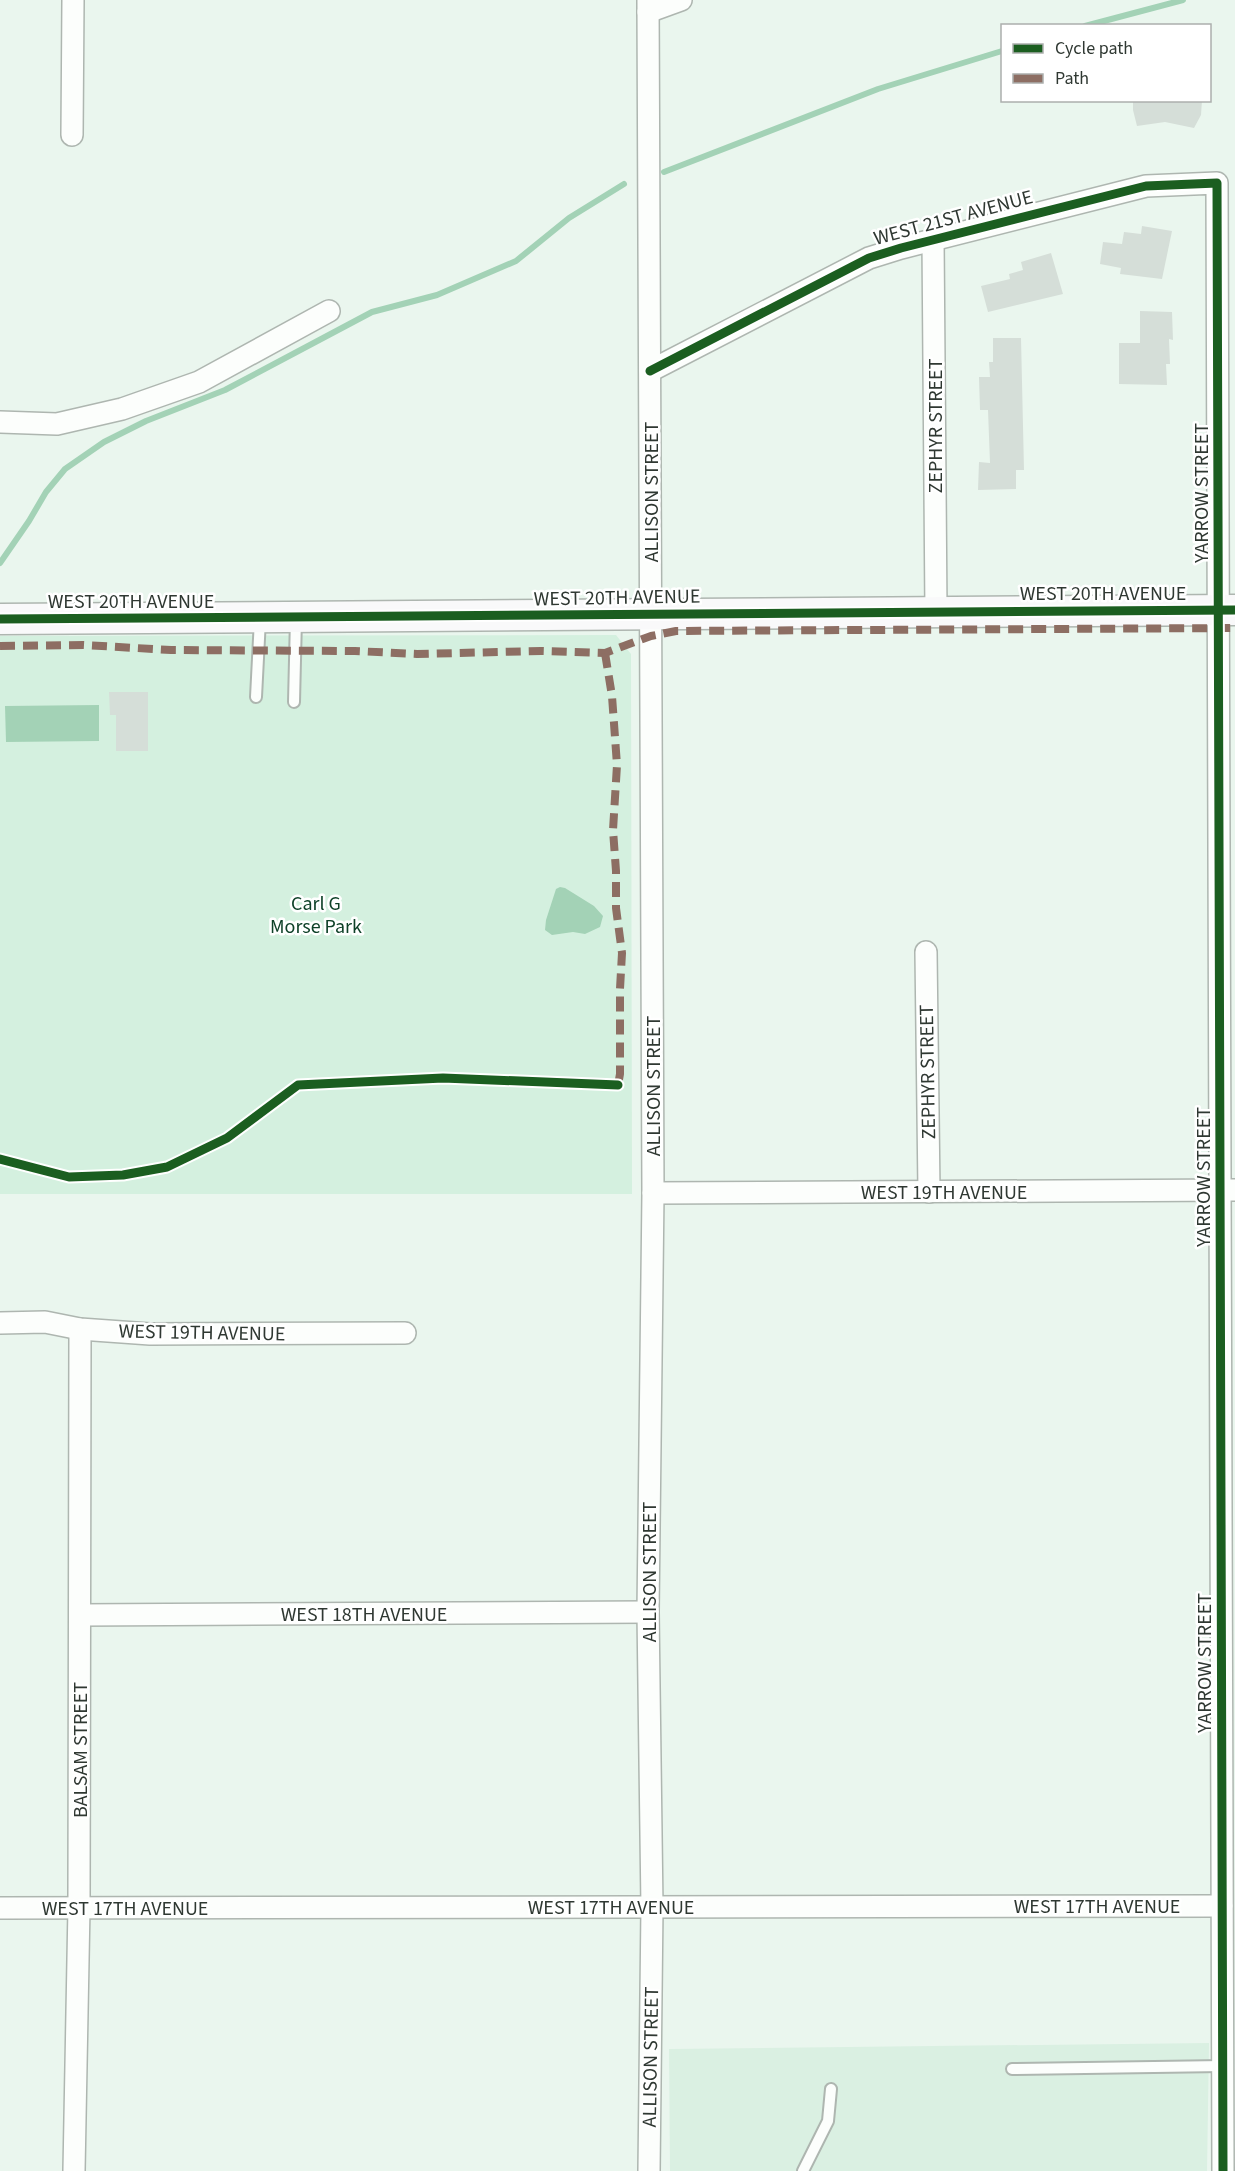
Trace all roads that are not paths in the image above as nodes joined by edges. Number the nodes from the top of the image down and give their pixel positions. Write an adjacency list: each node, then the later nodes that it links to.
1 (73, 0): 4 (street)
2 (681, 0): 3 (street)
3 (648, 6): 8 (street, ALLISON STREET)
4 (72, 135)
5 (1217, 183): 6 (street, WEST 21ST AVENUE); 10 (street, YARROW STREET)
6 (933, 239): 8 (street, WEST 21ST AVENUE); 11 (street, ZEPHYR STREET)
7 (329, 311): 9 (street)
8 (650, 371): 12 (street, ALLISON STREET)
9 (0, 422)
10 (1227, 610): 11 (street, WEST 20TH AVENUE); 19 (street, YARROW STREET)
11 (936, 612): 12 (street, WEST 20TH AVENUE)
12 (651, 614): 14 (street, WEST 20TH AVENUE); 21 (street, ALLISON STREET)
13 (260, 618): 14 (street, WEST 20TH AVENUE); 15 (street, WEST 20TH AVENUE); 16 (lane)
14 (296, 618): 17 (lane)
15 (0, 619)
16 (256, 697)
17 (294, 702)
18 (926, 951): 20 (street, ZEPHYR STREET)
19 (1228, 1190): 20 (street, WEST 19TH AVENUE); 27 (street, YARROW STREET)
20 (928, 1192): 21 (street, WEST 19TH AVENUE)
21 (653, 1194): 25 (street, ALLISON STREET)
22 (0, 1323): 23 (street, WEST 19TH AVENUE)
23 (80, 1329): 24 (street, WEST 19TH AVENUE); 26 (street, BALSAM STREET)
24 (405, 1333)
25 (648, 1612): 26 (street, WEST 18TH AVENUE); 31 (street, ALLISON STREET)
26 (80, 1615): 30 (street, BALSAM STREET)
27 (1229, 1775): 28 (street, YARROW STREET)
28 (1222, 1906): 31 (street, WEST 17TH AVENUE); 32 (street, YARROW STREET)
29 (0, 1908): 30 (street, WEST 17TH AVENUE)
30 (79, 1908): 31 (street, WEST 17TH AVENUE); 35 (street, BALSAM STREET)
31 (652, 1908): 36 (street, ALLISON STREET)
32 (1223, 2067): 33 (lane); 38 (street, YARROW STREET)
33 (1012, 2069)
34 (831, 2089): 37 (lane)
35 (74, 2171)
36 (649, 2171)
37 (803, 2171)
38 (1223, 2171)

